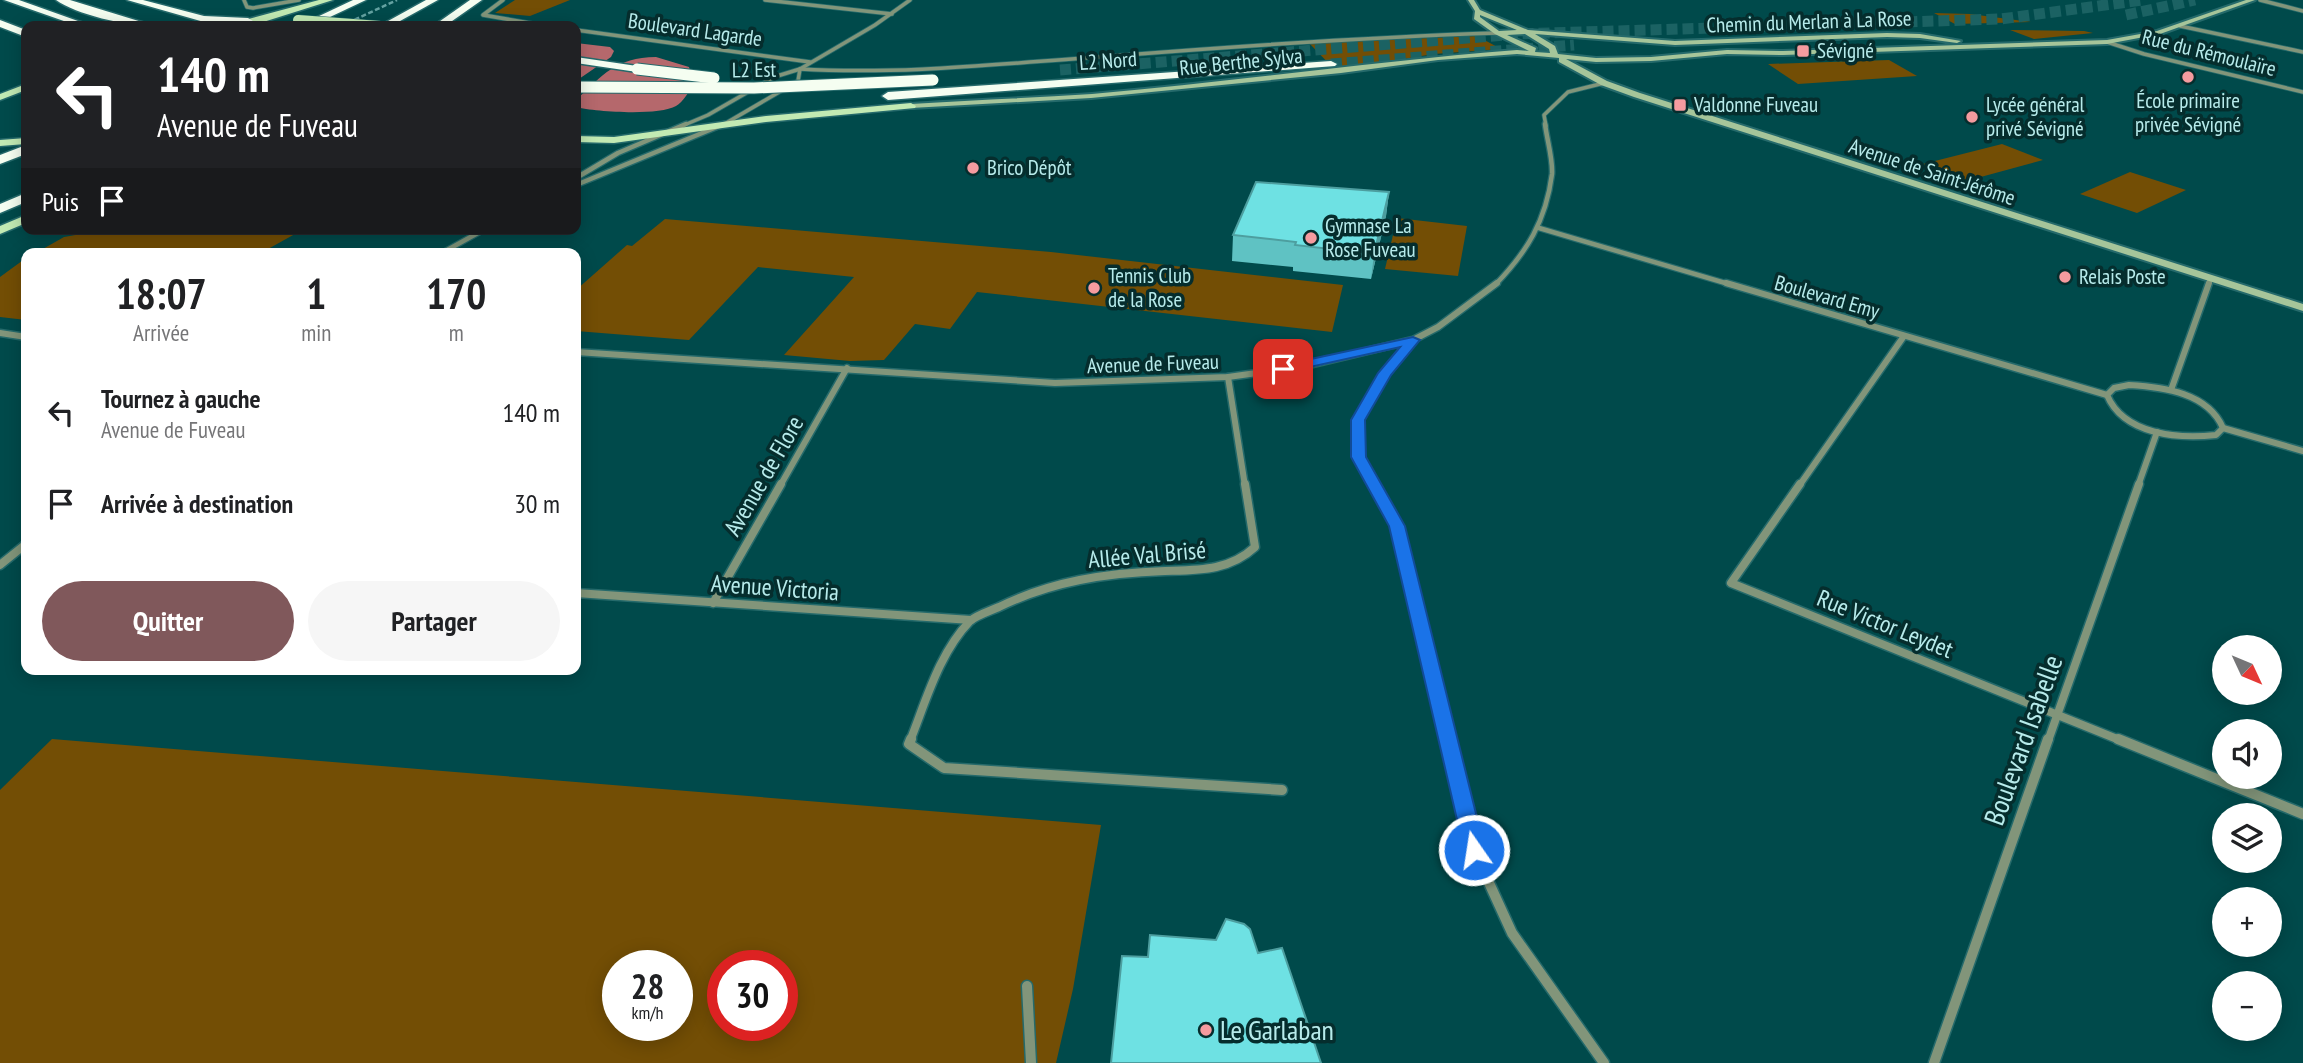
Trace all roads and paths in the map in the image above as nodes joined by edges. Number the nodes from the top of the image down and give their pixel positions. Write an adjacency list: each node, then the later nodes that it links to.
1 (9, 0): 19 (highway)
2 (61, 0): 20 (highway)
3 (132, 0): 21 (highway)
4 (244, 0): 5 (street)
5 (299, 0)
6 (329, 0): 21 (main road)
7 (361, 0): 22 (highway)
8 (433, 0): 24 (highway)
9 (477, 0): 25 (highway)
10 (503, 0): 26 (street)
11 (765, 0): 18 (street)
12 (910, 0): 18 (street)
13 (1471, 0): 17 (street)
14 (2252, 0): 28 (street, Chemin du Merlan à La Rose)
15 (2260, 0): 16 (street)
16 (2303, 11)
17 (1478, 12): 31 (street); 32 (street)
18 (892, 14): 38 (street)
19 (72, 21)
20 (130, 21)
21 (248, 21): 23 (main road)
22 (305, 21)
23 (325, 21)
24 (392, 21)
25 (446, 21)
26 (508, 21)
27 (0, 23): 30 (highway)
28 (2180, 26): 33 (street, Chemin du Merlan à La Rose); 35 (street)
29 (581, 31): 38 (street, Boulevard Lagarde)
30 (21, 32)
31 (1526, 32): 32 (street, Chemin du Merlan à La Rose); 34 (street, Chemin du Merlan à La Rose); 36 (street)
32 (1497, 33): 36 (street); 39 (street, Rue Berthe Sylva)
33 (2107, 43): 34 (street, Chemin du Merlan à La Rose); 45 (street, Rue du Rémoulaïre)
34 (1997, 47): 36 (street, Chemin du Merlan à La Rose)
35 (2303, 52)
36 (1555, 56): 42 (street, Avenue de Saint-Jérôme); 52 (street, Rue Berthe Sylva)
37 (581, 61): 41 (highway, bridge)
38 (811, 62): 39 (street)
39 (800, 69): 54 (street); 55 (street)
40 (1060, 70): 41 (highway, L2 Nord)
41 (933, 80): 43 (highway, L2 Est, bridge)
42 (1604, 83): 66 (street, Avenue de Fuveau); 70 (street, Avenue de Saint-Jérôme)
43 (581, 87)
44 (21, 89): 46 (main road)
45 (2303, 92)
46 (0, 97)
47 (844, 98): 52 (highway, L2 Nord)
48 (581, 99): 50 (highway)
49 (796, 100): 51 (highway, L2 Est)
50 (679, 101)
51 (704, 101)
52 (911, 106): 54 (main road, Rue Berthe Sylva)
53 (610, 127): 55 (main road)
54 (720, 127): 55 (main road, Rue Berthe Sylva); 62 (street)
55 (667, 132): 56 (main road); 61 (street)
56 (581, 139)
57 (21, 141): 58 (main road)
58 (0, 143)
59 (21, 151): 60 (highway)
60 (0, 160)
61 (581, 175)
62 (581, 183)
63 (21, 199): 64 (highway)
64 (0, 209)
65 (21, 221): 67 (main road)
66 (1539, 228): 74 (street, Boulevard Emy); 75 (street, Avenue de Fuveau)
67 (0, 230)
68 (474, 235): 69 (street)
69 (451, 248)
70 (2210, 279): 71 (street, Avenue de Saint-Jérôme); 79 (street)
71 (2303, 308)
72 (0, 333): 73 (street)
73 (21, 336)
74 (1904, 336): 80 (street, Boulevard Emy); 91 (street, Rue Victor Leydet)
75 (1413, 340): 78 (street, Avenue de Fuveau); 96 (street)
76 (581, 352): 77 (street, Avenue de Fuveau)
77 (847, 368): 78 (street, Avenue de Fuveau); 89 (street, Avenue de Flore)
78 (1228, 377): 90 (street, Allée Val Brisé)
79 (2171, 390): 80 (street); 81 (street)
80 (2107, 395): 82 (street)
81 (2222, 428): 82 (street); 83 (street)
82 (2157, 432): 91 (street, Boulevard Isabelle)
83 (2303, 451)
84 (21, 548): 85 (street)
85 (14, 554): 86 (street); 87 (street)
86 (21, 554)
87 (0, 565)
88 (581, 593): 89 (street, Avenue Victoria)
89 (713, 603): 90 (street, Avenue Victoria)
90 (971, 620): 92 (street)
91 (2056, 714): 93 (street, Rue Victor Leydet); 97 (street, Boulevard Isabelle)
92 (1282, 789)
93 (2303, 814)
94 (1027, 986): 95 (street)
95 (1031, 1063)
96 (1604, 1063)
97 (1934, 1063)

